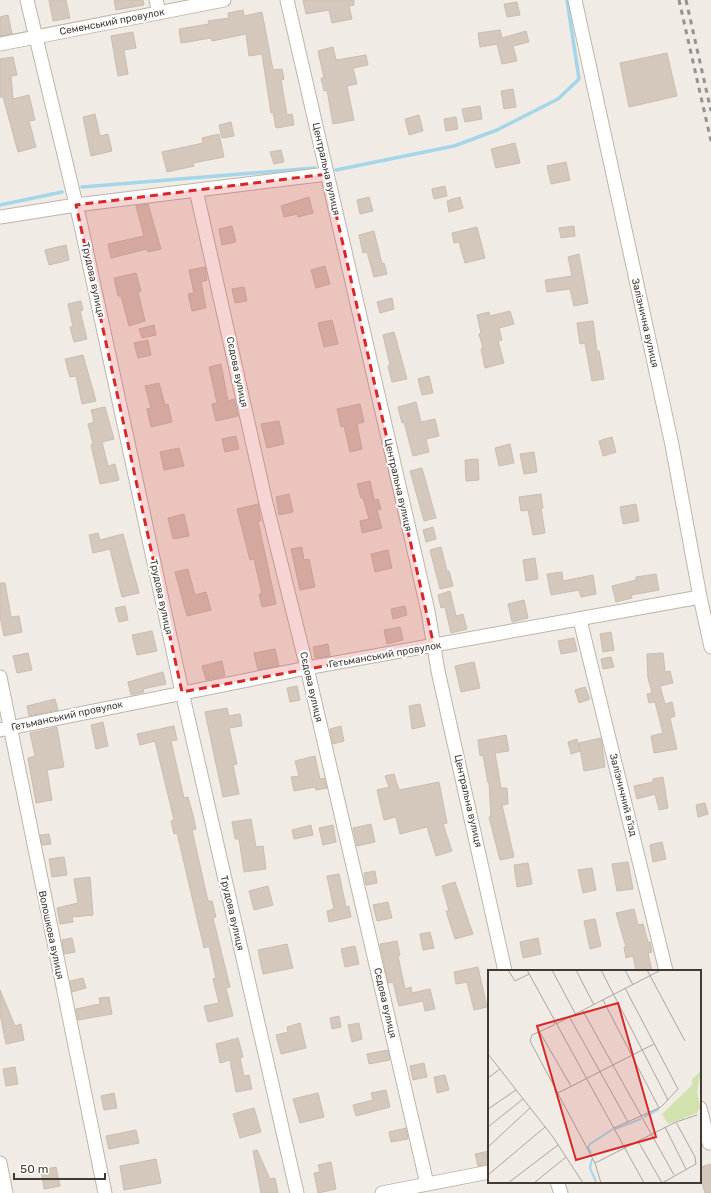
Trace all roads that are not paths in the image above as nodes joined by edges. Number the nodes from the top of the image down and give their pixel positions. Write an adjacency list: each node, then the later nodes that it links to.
1 (27, 0): 7 (street, Трудова вулиця)
2 (156, 0): 6 (street)
3 (224, 0): 6 (street, Семенський провулок)
4 (287, 0): 9 (street, Центральна вулиця)
5 (575, 0): 13 (street, Залізнична вулиця)
6 (159, 13): 7 (street, Семенський провулок)
7 (36, 38): 8 (street, Семенський провулок); 11 (street, Трудова вулиця)
8 (0, 44)
9 (327, 174): 10 (street); 15 (street, Центральна вулиця)
10 (196, 190): 11 (street); 17 (street, Сєдова вулиця)
11 (76, 205): 12 (street); 19 (street, Трудова вулиця)
12 (0, 217)
13 (700, 597): 14 (street, Гетьманський провулок); 16 (street, Залізнична вулиця)
14 (580, 620): 15 (street, Гетьманський провулок); 22 (street, Залізничний в’їзд)
15 (434, 646): 17 (street, Гетьманський провулок); 21 (street, Центральна вулиця)
16 (711, 647)
17 (307, 668): 19 (street, Гетьманський провулок); 27 (street, Сєдова вулиця)
18 (0, 677): 20 (street, Волошкова вулиця)
19 (182, 692): 20 (street, Гетьманський провулок); 30 (street, Трудова вулиця)
20 (6, 729): 29 (street, Волошкова вулиця)
21 (506, 970)
22 (666, 970)
23 (701, 1113): 24 (street)
24 (707, 1143)
25 (0, 1163): 28 (street)
26 (488, 1172): 27 (street)
27 (427, 1184): 31 (street)
28 (6, 1193)
29 (105, 1193)
30 (297, 1193)
31 (382, 1193)

